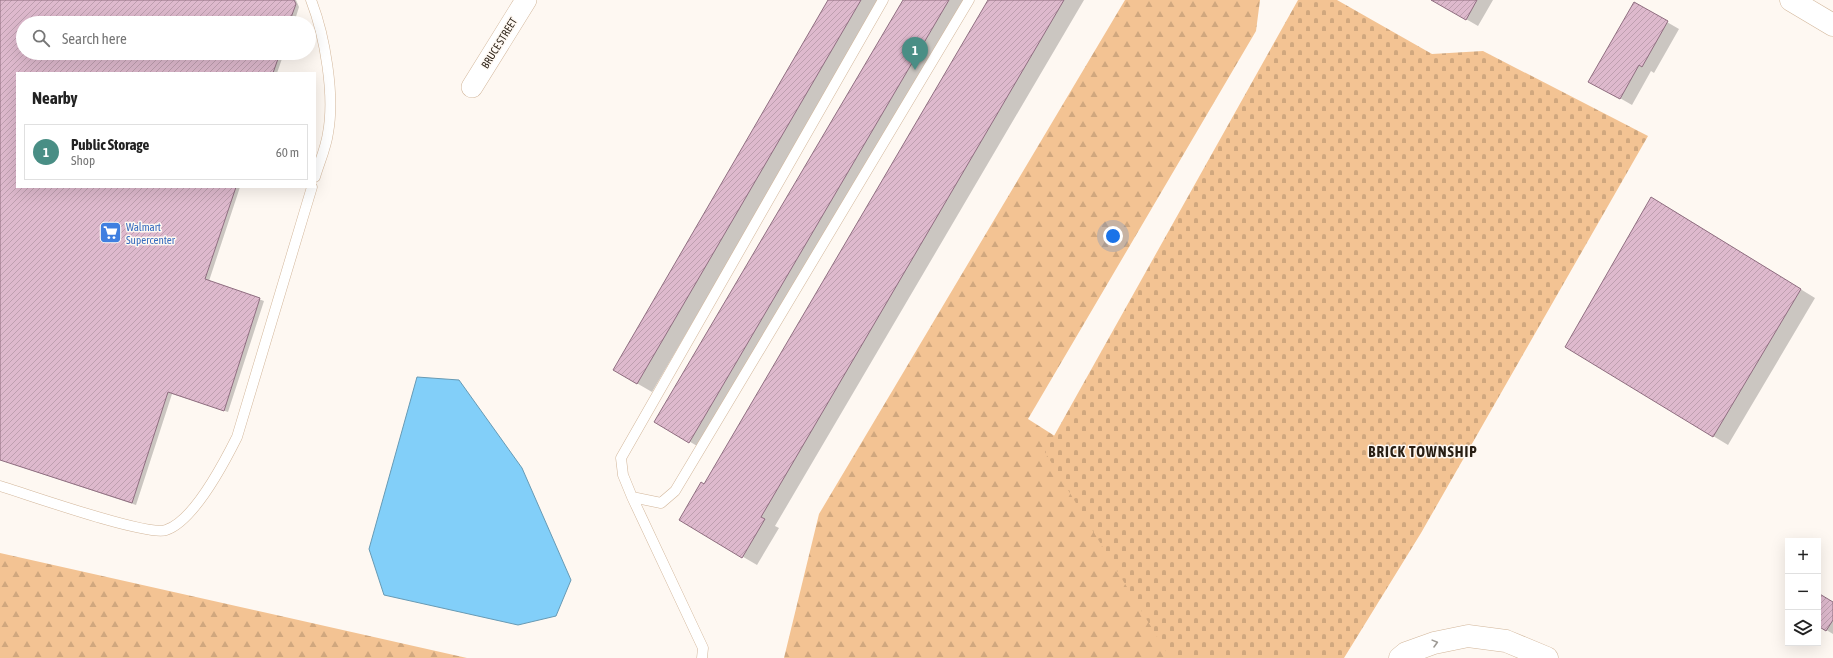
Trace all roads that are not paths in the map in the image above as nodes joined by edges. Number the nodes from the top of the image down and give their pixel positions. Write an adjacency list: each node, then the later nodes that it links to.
1 (311, 0): 6 (lane)
2 (526, 0): 9 (street, BRUCE STREET)
3 (883, 0): 13 (lane)
4 (969, 0): 13 (lane)
5 (1791, 0): 8 (main road)
6 (316, 16)
7 (316, 16): 10 (lane)
8 (1833, 25)
9 (472, 87)
10 (316, 174)
11 (312, 188): 12 (lane)
12 (0, 486)
13 (632, 497): 14 (lane)
14 (702, 658)
15 (1400, 658): 16 (main road, one-way to 16)
16 (1547, 658)

